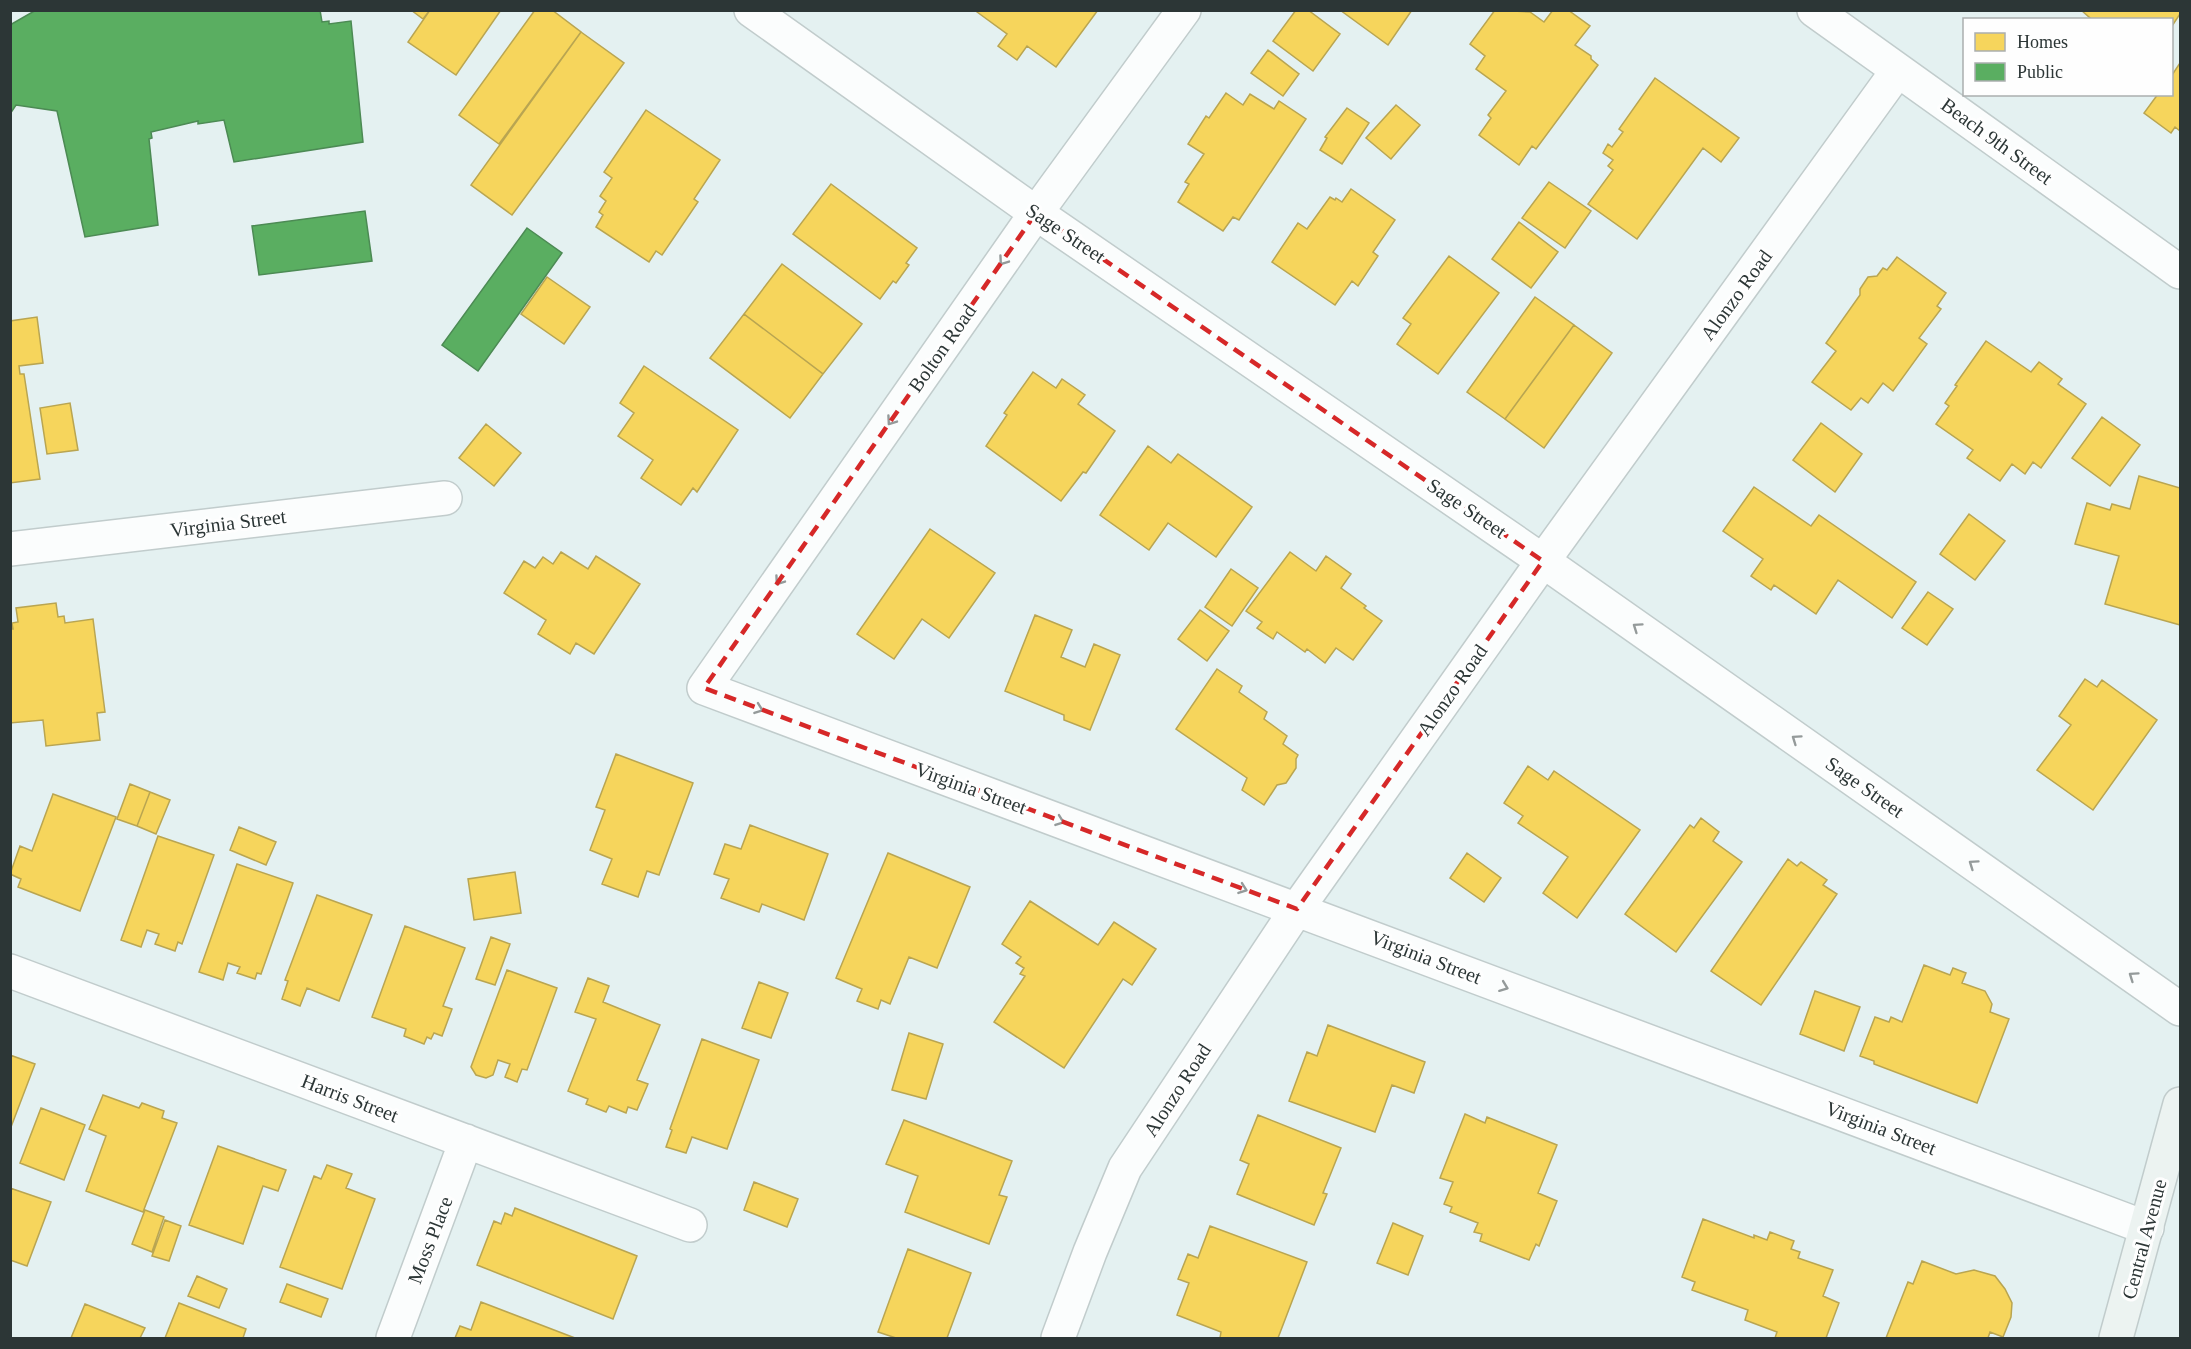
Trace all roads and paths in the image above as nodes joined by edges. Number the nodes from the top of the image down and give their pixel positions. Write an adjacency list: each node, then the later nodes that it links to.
1 (751, 10): 5 (street, Sage Street)
2 (1184, 10): 5 (street, Bolton Road)
3 (1814, 10): 4 (street, Beach 9th Street)
4 (1898, 70): 6 (street, Beach 9th Street); 9 (street, Alonzo Road)
5 (1036, 213): 9 (street, Sage Street); 10 (street, Bolton Road, one-way to 10)
6 (2181, 272)
7 (445, 498): 8 (street, Virginia Street)
8 (10, 549)
9 (1543, 561): 11 (street, Alonzo Road); 13 (street, Sage Street, one-way to 9)
10 (704, 688): 11 (street, Virginia Street, one-way to 11)
11 (1297, 909): 17 (street, Virginia Street, one-way to 17); 19 (street, Alonzo Road)
12 (10, 971): 15 (street, Harris Street)
13 (2181, 1009)
14 (2181, 1104): 17 (street, Central Avenue)
15 (466, 1141): 16 (street, Harris Street); 18 (street, Moss Place)
16 (690, 1225)
17 (2147, 1228): 20 (street, Central Avenue)
18 (393, 1338)
19 (1058, 1338)
20 (2116, 1338)

